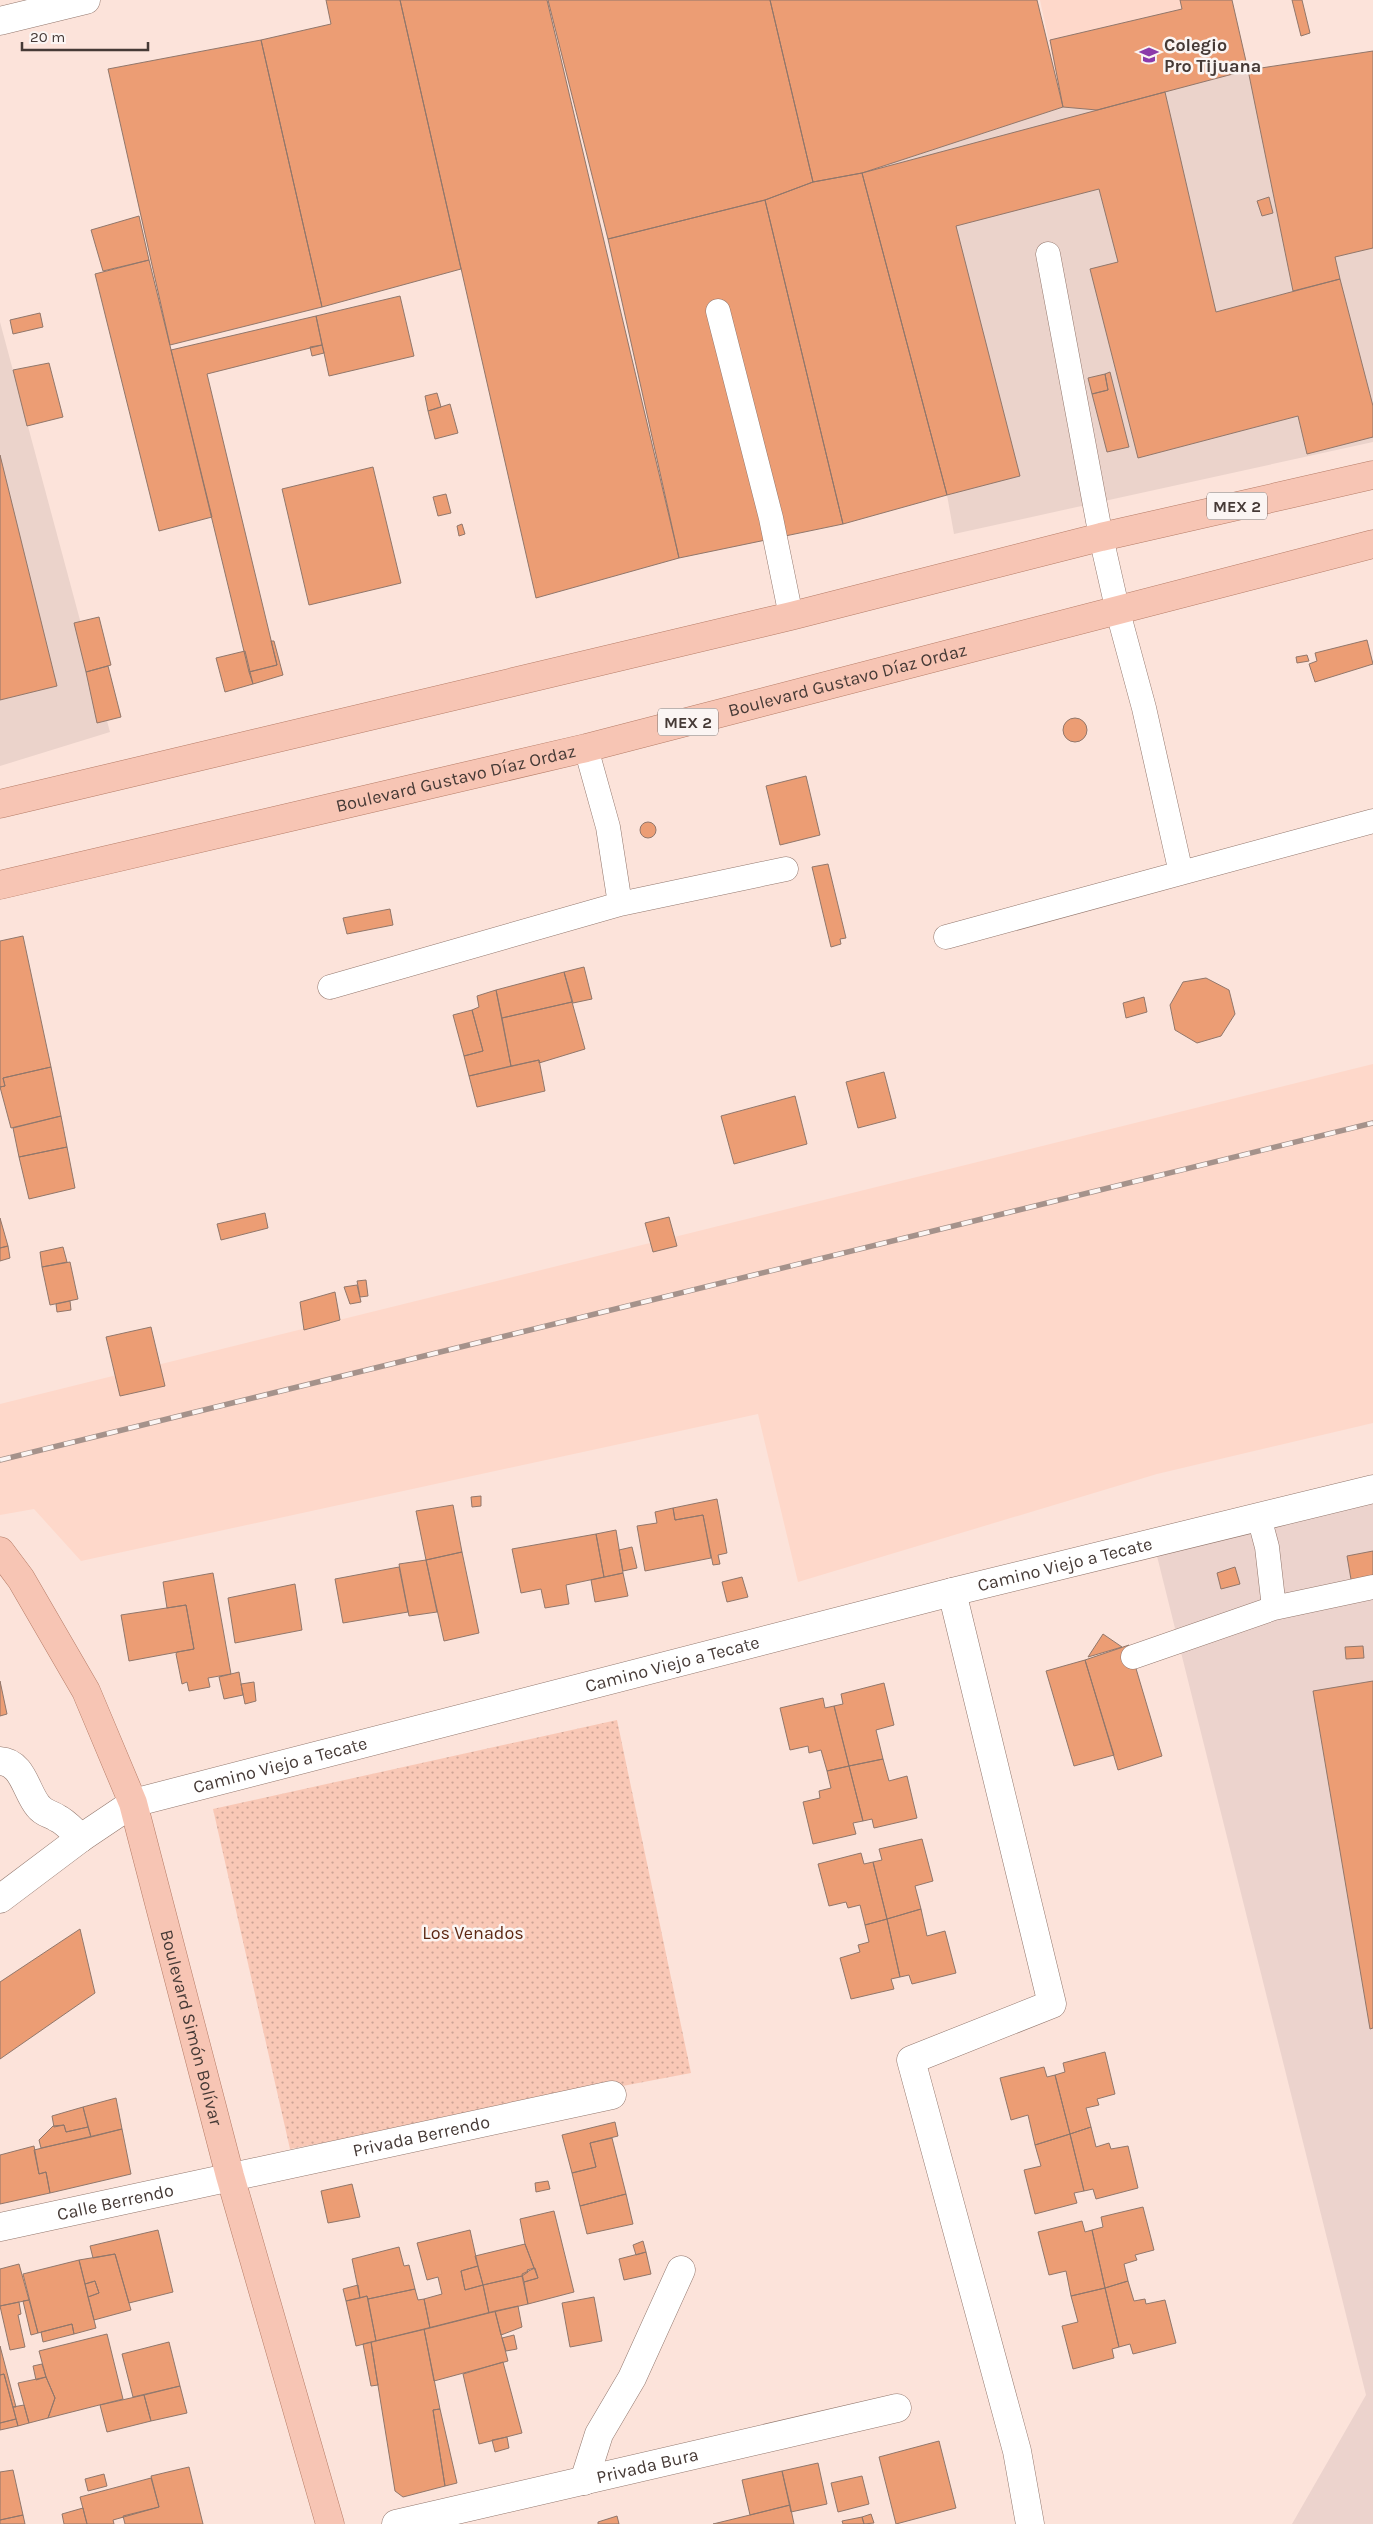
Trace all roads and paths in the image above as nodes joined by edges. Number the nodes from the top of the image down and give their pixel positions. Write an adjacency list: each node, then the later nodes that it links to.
1 (86, 0): 2 (street)
2 (3, 13)
3 (1048, 254): 6 (lane)
4 (718, 311): 9 (lane)
5 (1373, 475): 6 (main road, MEX 2)
6 (1101, 537): 8 (lane); 9 (main road, MEX 2)
7 (1373, 544): 8 (main road, Boulevard Gustavo Díaz Ordaz / MEX 2)
8 (1118, 612): 10 (main road, Boulevard Gustavo Díaz Ordaz / MEX 2); 14 (lane)
9 (791, 616): 11 (main road, MEX 2)
10 (586, 748): 15 (main road, Boulevard Gustavo Díaz Ordaz / MEX 2); 16 (lane)
11 (0, 804)
12 (1373, 821): 14 (lane)
13 (786, 869): 16 (lane)
14 (1181, 873): 17 (lane)
15 (0, 885)
16 (620, 904): 18 (lane)
17 (946, 938)
18 (330, 987)
19 (1373, 1489): 20 (street, Camino Viejo a Tecate)
20 (1259, 1517): 23 (street, Camino Viejo a Tecate); 24 (lane)
21 (0, 1552): 27 (main road, Boulevard Simón Bolívar)
22 (1373, 1587): 24 (lane)
23 (952, 1592): 27 (street, Camino Viejo a Tecate); 38 (street)
24 (1274, 1608): 25 (lane)
25 (1133, 1657)
26 (0, 1761): 28 (street)
27 (133, 1803): 28 (street, Camino Viejo a Tecate); 31 (main road, Boulevard Simón Bolívar)
28 (81, 1838): 29 (street, Camino Viejo a Tecate)
29 (0, 1899)
30 (612, 2095): 31 (street, Privada Berrendo)
31 (230, 2176): 32 (street, Calle Berrendo); 36 (main road, Boulevard Simón Bolívar)
32 (0, 2227)
33 (681, 2270): 35 (street)
34 (897, 2408): 35 (street, Privada Bura)
35 (584, 2480): 37 (street, Privada Bura)
36 (330, 2524)
37 (396, 2524)
38 (1030, 2524)

